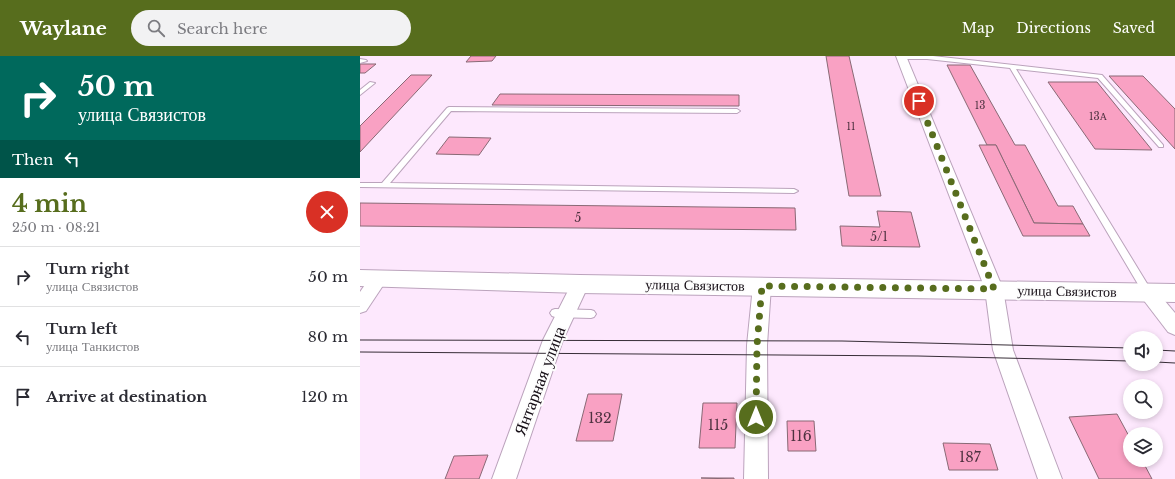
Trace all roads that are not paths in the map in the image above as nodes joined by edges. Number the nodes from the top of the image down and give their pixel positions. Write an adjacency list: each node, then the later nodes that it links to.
1 (901, 57): 2 (lane); 13 (street)
2 (1013, 68): 6 (lane); 14 (lane)
3 (372, 83): 4 (lane)
4 (360, 94)
5 (737, 111): 8 (lane)
6 (1161, 146)
7 (360, 185): 8 (lane)
8 (384, 185): 9 (lane)
9 (794, 191)
10 (370, 278): 11 (street, улица Связистов); 16 (street)
11 (580, 284): 12 (street, улица Связистов); 17 (street, Янтарная улица)
12 (762, 286): 13 (street, улица Связистов); 21 (street)
13 (994, 289): 14 (street, улица Связистов); 22 (street)
14 (1148, 293): 15 (street, улица Связистов); 19 (street)
15 (1175, 293)
16 (360, 306)
17 (561, 313): 18 (lane); 20 (street, Янтарная улица)
18 (591, 314)
19 (1175, 327)
20 (504, 479)
21 (756, 479)
22 (1050, 479)

